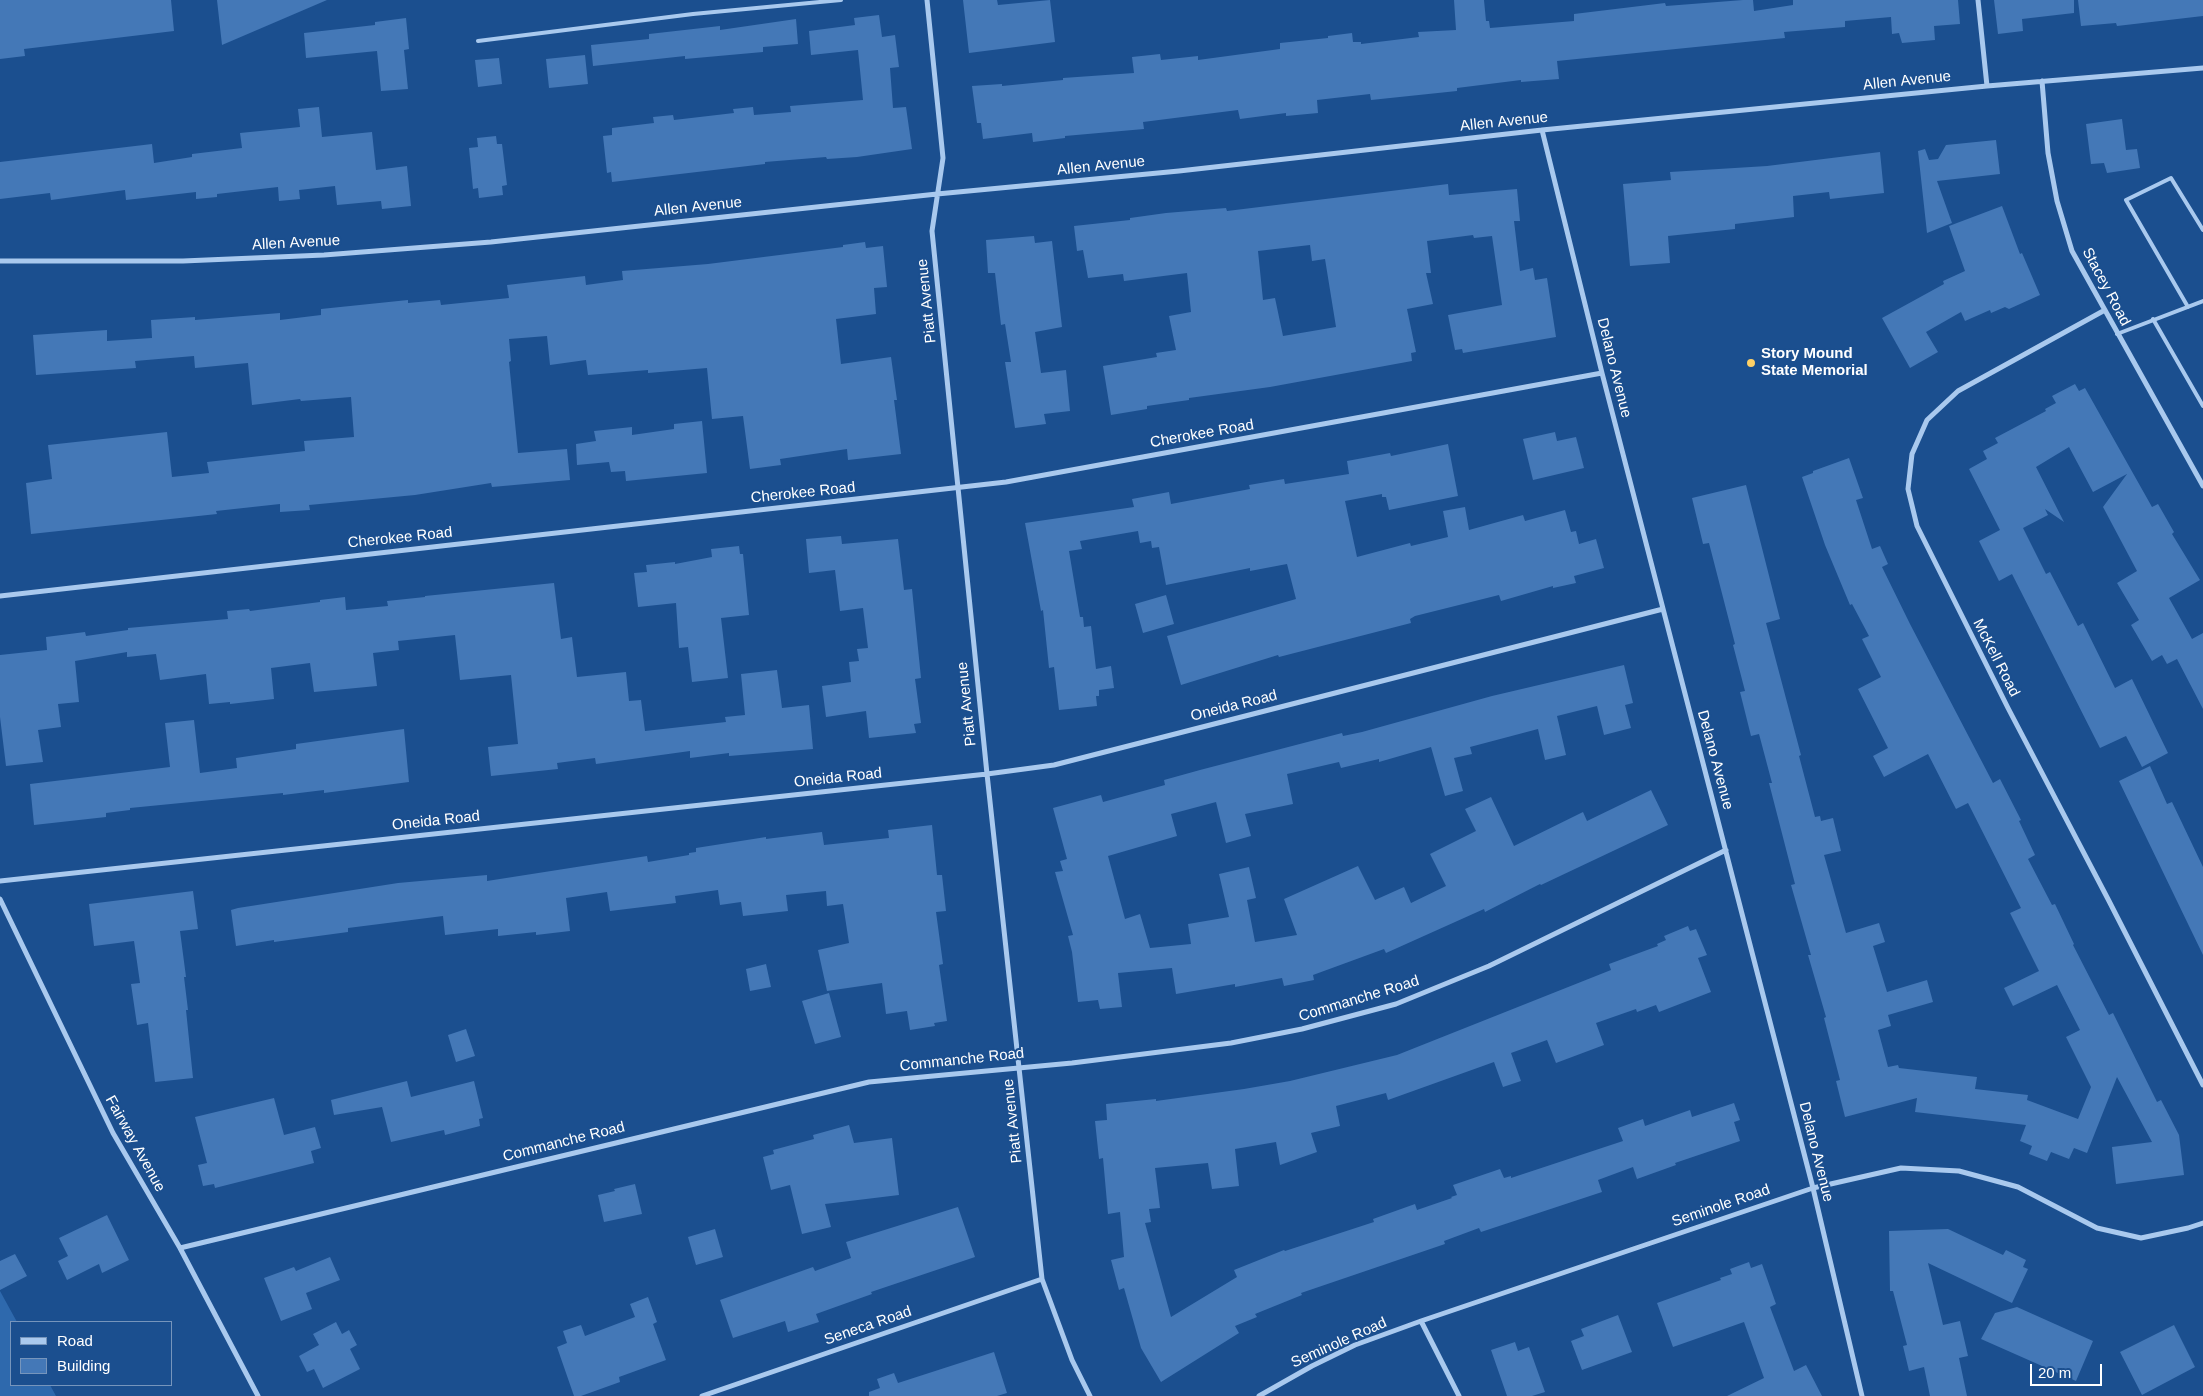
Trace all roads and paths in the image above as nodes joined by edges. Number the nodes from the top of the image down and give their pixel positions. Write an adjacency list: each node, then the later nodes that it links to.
1 (842, 0): 4 (lane)
2 (927, 0): 9 (street, Piatt Avenue)
3 (1978, 0): 7 (street)
4 (478, 41)
5 (2203, 68): 6 (street, Allen Avenue)
6 (2042, 81): 7 (street, Allen Avenue); 14 (street, Stacey Road)
7 (1987, 86): 8 (street, Allen Avenue)
8 (1542, 130): 9 (street, Allen Avenue); 17 (street, Delano Avenue)
9 (937, 194): 11 (street, Allen Avenue); 20 (street, Piatt Avenue)
10 (2203, 230): 13 (lane)
11 (0, 261)
12 (2203, 301): 13 (lane)
13 (2188, 307): 15 (lane)
14 (2105, 310): 16 (street, Stacey Road); 28 (street, McKell Road)
15 (2153, 319): 16 (lane); 18 (lane)
16 (2117, 334): 19 (street, Stacey Road)
17 (1602, 373): 20 (street, Cherokee Road); 22 (street, Delano Avenue)
18 (2203, 406)
19 (2203, 486)
20 (958, 488): 21 (street, Cherokee Road); 23 (street, Piatt Avenue)
21 (0, 596)
22 (1663, 609): 23 (street, Oneida Road); 24 (street, Delano Avenue)
23 (987, 774): 25 (street, Oneida Road); 27 (street, Piatt Avenue)
24 (1726, 850): 27 (street, Commanche Road); 29 (street, Delano Avenue)
25 (0, 881)
26 (0, 899): 31 (street, Fairway Avenue)
27 (1020, 1067): 31 (street, Commanche Road); 32 (street, Piatt Avenue)
28 (2203, 1085)
29 (1813, 1188): 30 (street, Seminole Road); 33 (street, Seminole Road); 39 (street, Delano Avenue)
30 (2203, 1223)
31 (180, 1248): 34 (street, Fairway Avenue)
32 (1042, 1279): 35 (street, Seneca Road); 36 (street, Piatt Avenue)
33 (1421, 1321): 37 (street, Seminole Road); 38 (street)
34 (258, 1396)
35 (702, 1396)
36 (1090, 1396)
37 (1260, 1396)
38 (1459, 1396)
39 (1862, 1396)

